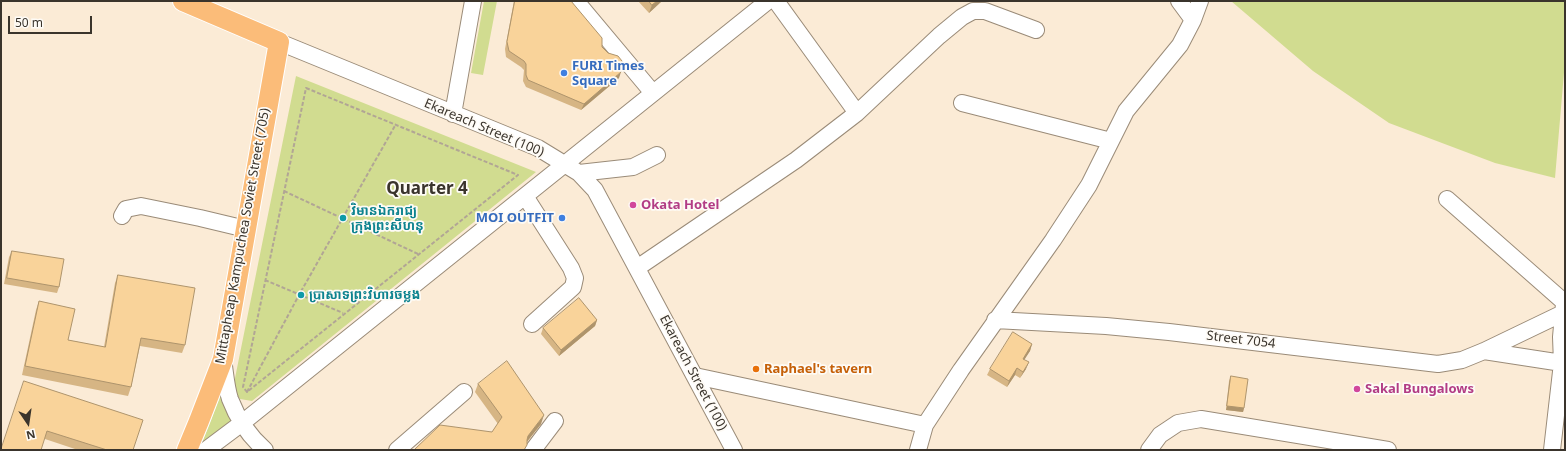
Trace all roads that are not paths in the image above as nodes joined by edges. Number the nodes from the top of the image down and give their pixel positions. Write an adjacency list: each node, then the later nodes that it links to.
1 (182, 1): 10 (main road, Ekareach Street (100))
2 (473, 1): 14 (street)
3 (576, 1): 11 (street)
4 (768, 1): 11 (street)
5 (776, 1): 13 (street)
6 (1179, 1): 8 (street)
7 (1200, 1): 8 (street)
8 (1193, 20): 15 (street)
9 (1036, 30): 13 (street)
10 (278, 42): 14 (street, Ekareach Street (100)); 22 (main road, Mittapheap Kampuchea Soviet Street (705))
11 (653, 93): 17 (street)
12 (962, 103): 15 (street)
13 (857, 113): 23 (street)
14 (453, 114): 17 (street, Ekareach Street (100))
15 (1111, 141): 25 (street)
16 (657, 155): 18 (street)
17 (565, 165): 18 (street, Ekareach Street (100)); 19 (street)
18 (579, 173): 23 (street, Ekareach Street (100))
19 (525, 196): 26 (street); 33 (street)
20 (1447, 199): 24 (street)
21 (122, 216): 22 (street)
22 (246, 229): 28 (main road, Mittapheap Kampuchea Soviet Street (705))
23 (637, 268): 30 (street, Ekareach Street (100))
24 (1564, 304): 27 (street, Street 7054); 29 (street)
25 (995, 320): 27 (street, Street 7054); 34 (street)
26 (532, 324)
27 (1484, 352): 29 (street, Street 7054)
28 (223, 359): 33 (street); 35 (main road, Mittapheap Kampuchea Soviet Street (705))
29 (1564, 361): 44 (street)
30 (695, 376): 34 (street); 40 (street, Ekareach Street (100))
31 (464, 392): 38 (street)
32 (554, 421): 39 (street)
33 (242, 423): 36 (street); 37 (street)
34 (925, 425): 41 (street)
35 (187, 450)
36 (206, 450)
37 (265, 450)
38 (397, 450)
39 (533, 450)
40 (734, 450)
41 (918, 450)
42 (1149, 450): 43 (street)
43 (1388, 450)
44 (1552, 450)

